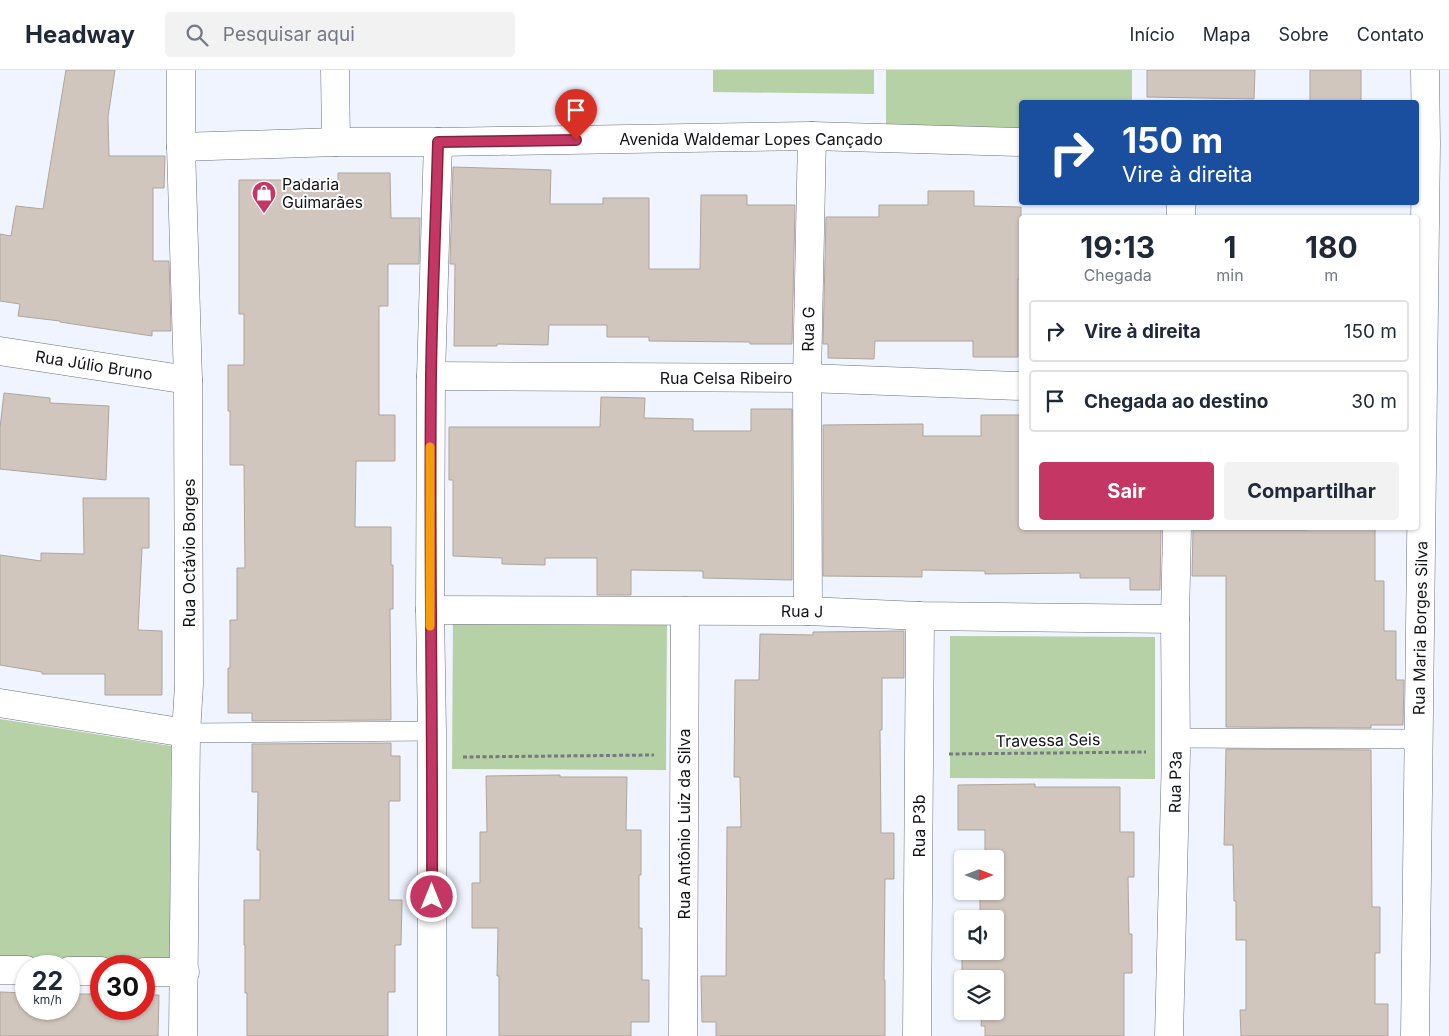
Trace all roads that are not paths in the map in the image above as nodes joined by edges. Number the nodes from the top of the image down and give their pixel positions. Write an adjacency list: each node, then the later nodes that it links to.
1 (181, 70): 9 (street, Rua Octávio Borges)
2 (335, 70): 5 (street)
3 (1425, 70): 8 (street, Rua Maria Borges Silva)
4 (812, 136): 6 (street, Avenida Waldemar Lopes Cançado); 7 (street, Avenida Waldemar Lopes Cançado); 12 (street, Rua G)
5 (336, 142): 6 (street, Avenida Waldemar Lopes Cançado); 9 (street, Avenida Waldemar Lopes Cançado)
6 (438, 142): 11 (street)
7 (1019, 142)
8 (1421, 143): 24 (street, Rua Maria Borges Silva)
9 (181, 148): 13 (street, Rua Octávio Borges)
10 (0, 351): 13 (street, Rua Júlio Bruno)
11 (431, 376): 12 (street, Rua Celsa Ribeiro); 16 (street)
12 (807, 378): 14 (street, Rua Celsa Ribeiro); 18 (street, Rua G)
13 (188, 380): 23 (street, Rua Octávio Borges)
14 (1019, 386)
15 (1177, 530): 20 (street, Rua P3a)
16 (430, 610): 17 (street, Rua J); 22 (street)
17 (685, 611): 18 (street, Rua J); 32 (street, Rua Antônio Luiz da Silva)
18 (808, 611): 19 (street, Rua J)
19 (920, 616): 20 (street, Rua J); 33 (street, Rua P3b)
20 (1175, 619): 25 (street, Rua P3a)
21 (0, 703): 23 (street)
22 (432, 731): 23 (lane); 31 (street)
23 (186, 733): 29 (street, Rua Octávio Borges)
24 (1418, 739): 25 (lane); 35 (street, Rua Maria Borges Silva)
25 (1176, 745): 34 (street, Rua P3a)
26 (0, 970): 27 (street)
27 (15, 970)
28 (155, 972): 29 (street)
29 (185, 972): 30 (street, Rua Octávio Borges)
30 (184, 1036)
31 (432, 1036)
32 (683, 1036)
33 (917, 1036)
34 (1169, 1036)
35 (1415, 1036)

